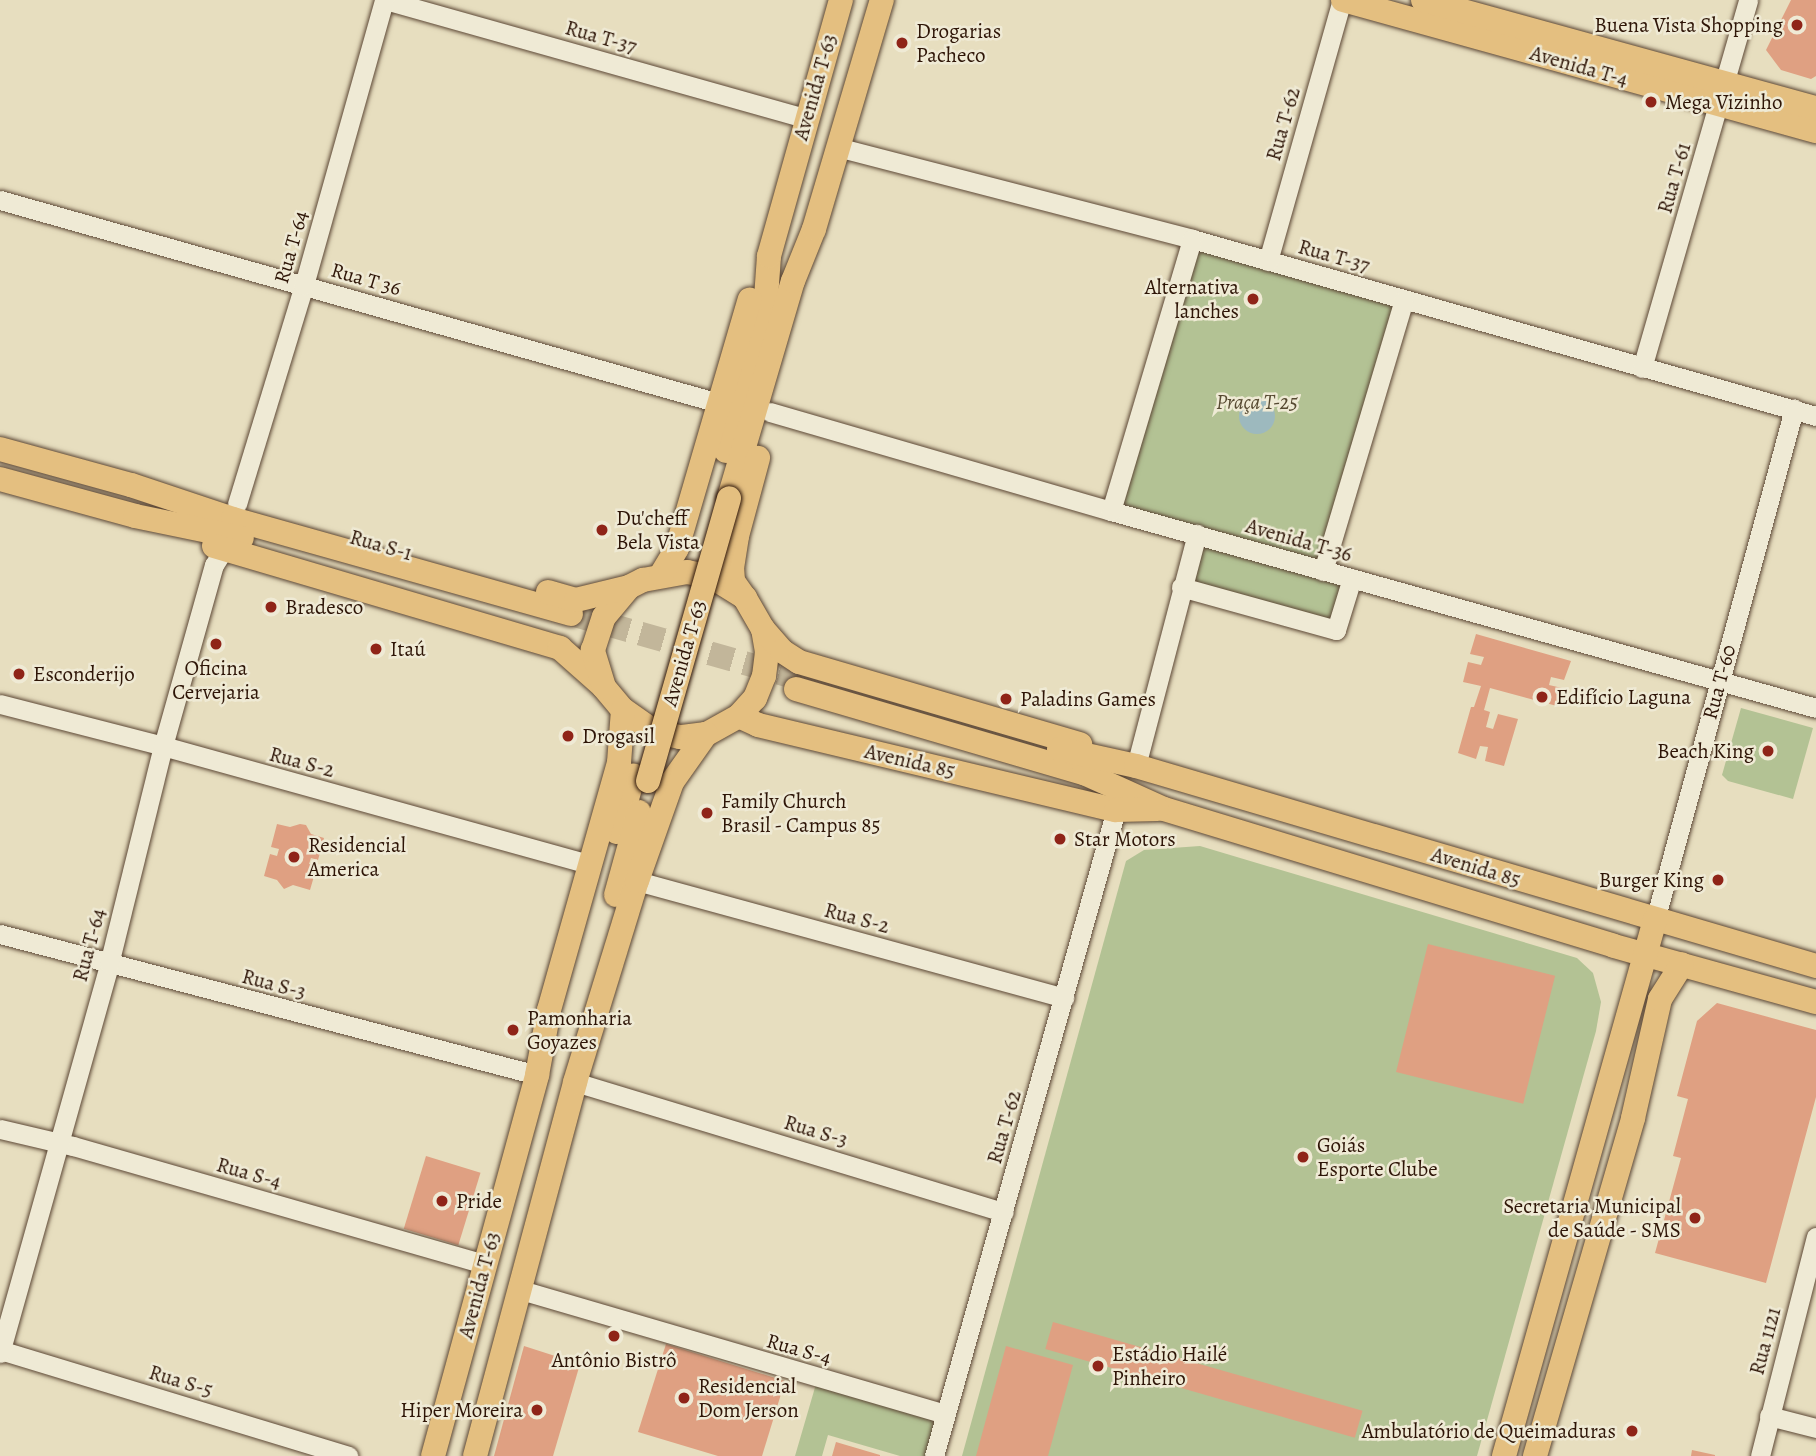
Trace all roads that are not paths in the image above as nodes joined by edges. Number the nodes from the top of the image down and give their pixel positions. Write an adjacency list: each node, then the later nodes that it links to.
1 (385, 0): 9 (street, Rua T-37); 17 (street, Rua T-64)
2 (841, 0): 9 (main road, Avenida T-63)
3 (882, 0): 11 (main road, Avenida T-63)
4 (1342, 0): 7 (main road, Avenida T-4); 16 (street, Rua T-62)
5 (1423, 0): 7 (main road, Avenida T-4)
6 (1748, 0): 7 (street, Rua T-61)
7 (1722, 94): 8 (main road, Avenida T-4); 10 (main road, Avenida T-4); 19 (street, Rua T-61)
8 (1816, 108)
9 (805, 118): 15 (main road, Avenida T-63)
10 (1816, 131)
11 (838, 147): 13 (main road, Avenida T-63); 14 (street, Rua T-37)
12 (0, 200): 17 (street, Rua T 36)
13 (814, 229): 22 (main road, Avenida T-63); 27 (main road, Avenida T-63)
14 (1192, 239): 16 (street, Rua T-37); 29 (street)
15 (769, 257): 20 (main road, Avenida T-63); 27 (main road, Avenida T-63)
16 (1268, 261): 18 (street, Rua T-37)
17 (303, 285): 20 (street, Rua T 36); 28 (street, Rua T-64)
18 (1404, 300): 19 (street, Rua T-37); 33 (street)
19 (1642, 368): 21 (street, Rua T-37)
20 (719, 403): 34 (main road, Avenida T-63)
21 (1794, 410): 23 (street, Rua T-37); 40 (street, Rua T-60)
22 (770, 412): 29 (street, Avenida T-36); 38 (main road, Avenida T-63)
23 (1816, 416)
24 (0, 449): 26 (main road, Rua S-1)
25 (0, 479): 30 (main road, Rua S-1)
26 (131, 485): 28 (main road, Rua S-1); 30 (main road, Rua S-1)
27 (721, 497): 49 (main road, Avenida T-63, bridge)
28 (237, 504): 36 (main road, Rua S-1)
29 (1111, 511): 31 (street, Avenida T-36)
30 (135, 516): 32 (main road, Rua S-1)
31 (1197, 534): 33 (street, Avenida T-36); 37 (street)
32 (224, 548): 41 (main road, Rua S-1); 47 (street, Rua T-64)
33 (1323, 570): 35 (street, Avenida T-36)
34 (661, 575): 36 (main road); 38 (main road)
35 (1352, 578): 37 (street); 40 (street, Avenida T-36)
36 (629, 587): 41 (main road)
37 (1181, 587): 48 (street)
38 (744, 598): 39 (main road)
39 (763, 629): 45 (main road); 48 (main road, Avenida 85)
40 (1720, 681): 43 (street, Avenida T-36); 54 (street, Rua T-60)
41 (604, 687): 44 (main road)
42 (0, 704): 47 (street, Rua S-2)
43 (1816, 708)
44 (623, 710): 46 (main road); 52 (main road, Avenida T-63)
45 (740, 716): 46 (main road); 51 (main road, Avenida 85)
46 (706, 734): 53 (main road, Avenida T-63)
47 (163, 746): 52 (street, Rua S-2); 57 (street, Rua T-64)
48 (1136, 766): 50 (main road, Avenida 85); 54 (main road, Avenida 85)
49 (641, 778): 62 (main road, Avenida T-63); 63 (main road, Avenida T-63)
50 (1164, 809): 51 (main road, Avenida 85); 56 (main road, Avenida 85)
51 (1116, 810): 60 (street, Rua T-62)
52 (591, 865): 62 (main road, Avenida T-63)
53 (637, 881): 60 (street, Rua S-2); 63 (main road, Avenida T-63)
54 (1654, 920): 56 (main road, Rua T-60); 59 (main road, Avenida 85)
55 (0, 934): 57 (street, Rua S-3)
56 (1644, 955): 58 (main road, Avenida 85); 78 (main road, Rua T-60)
57 (109, 964): 62 (street, Rua S-3); 65 (street, Rua T-64)
58 (1682, 964): 61 (main road, Avenida 85); 79 (main road)
59 (1816, 966)
60 (1064, 998): 66 (street, Rua T-62)
61 (1816, 1002)
62 (537, 1075): 68 (main road, Avenida T-63)
63 (575, 1082): 66 (street, Rua S-3); 69 (main road, Avenida T-63)
64 (0, 1129): 65 (street, Rua S-4)
65 (57, 1142): 68 (street, Rua S-4); 70 (street, Rua T-64)
66 (1004, 1212): 71 (street, Rua T-62)
67 (1816, 1237): 72 (street, Rua 1121)
68 (484, 1264): 75 (main road, Avenida T-63)
69 (521, 1290): 71 (street, Rua S-4); 76 (main road, Avenida T-63)
70 (0, 1351): 74 (street, Rua S-5)
71 (944, 1414): 77 (street, Rua T-62)
72 (1769, 1416): 73 (street); 80 (street, Rua 1121)
73 (1816, 1428)
74 (348, 1456)
75 (433, 1456)
76 (475, 1456)
77 (934, 1456)
78 (1504, 1456)
79 (1535, 1456)
80 (1760, 1456)

